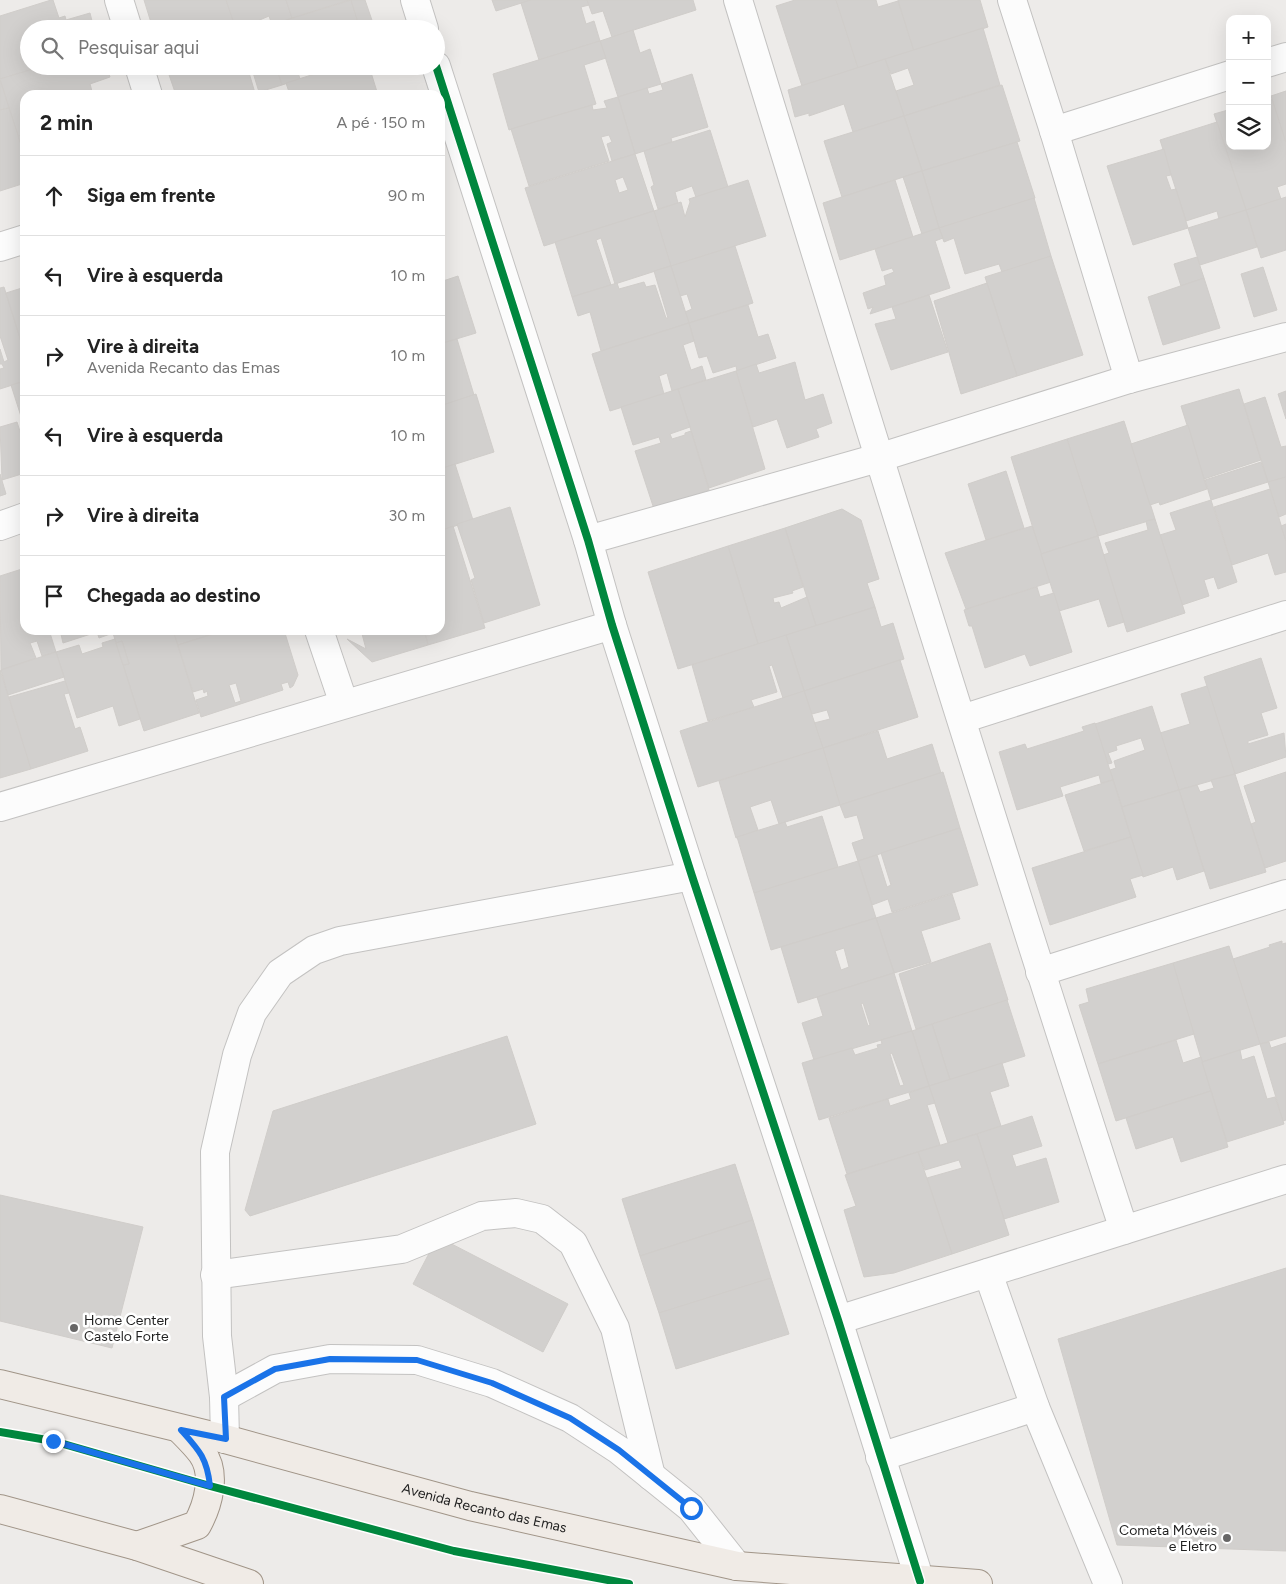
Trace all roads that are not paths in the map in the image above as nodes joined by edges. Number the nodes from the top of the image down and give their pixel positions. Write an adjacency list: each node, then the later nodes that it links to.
1 (119, 0): 5 (street)
2 (415, 0): 6 (street)
3 (738, 0): 20 (street)
4 (1012, 0): 15 (street)
5 (125, 20)
6 (421, 20)
7 (1286, 57): 8 (street)
8 (1271, 62)
9 (142, 75): 12 (street)
10 (439, 75): 13 (street)
11 (1226, 76): 15 (street)
12 (146, 90)
13 (444, 90)
14 (445, 94): 23 (street)
15 (1054, 131): 19 (street)
16 (20, 241): 17 (street)
17 (0, 247)
18 (1286, 338): 19 (street)
19 (1129, 379): 20 (street)
20 (878, 458): 23 (street); 28 (street)
21 (20, 519): 22 (street)
22 (0, 526)
23 (588, 540): 25 (street)
24 (1286, 615): 28 (street)
25 (612, 625): 27 (street); 30 (street)
26 (321, 635): 27 (street)
27 (344, 704): 29 (street)
28 (962, 719): 32 (street)
29 (0, 807)
30 (692, 876): 36 (street); 37 (street)
31 (1286, 894): 32 (street)
32 (1040, 972): 34 (street)
33 (1286, 1180): 34 (street)
34 (1124, 1230): 35 (street)
35 (988, 1273): 37 (street); 40 (street)
36 (215, 1275): 39 (street); 44 (street)
37 (838, 1320): 43 (street)
38 (0, 1384): 41 (main road, Avenida Recanto das Emas)
39 (224, 1397): 42 (street); 44 (street)
40 (1035, 1407): 43 (street); 51 (street)
41 (181, 1430): 42 (main road, Avenida Recanto das Emas); 46 (main road)
42 (226, 1439): 47 (main road, Avenida Recanto das Emas)
43 (880, 1456): 48 (street)
44 (651, 1476): 47 (street)
45 (0, 1509): 46 (main road)
46 (137, 1546): 49 (main road)
47 (737, 1566): 48 (main road, Avenida Recanto das Emas)
48 (920, 1581): 50 (main road, Avenida Recanto das Emas)
49 (249, 1584)
50 (978, 1584)
51 (1108, 1584)

